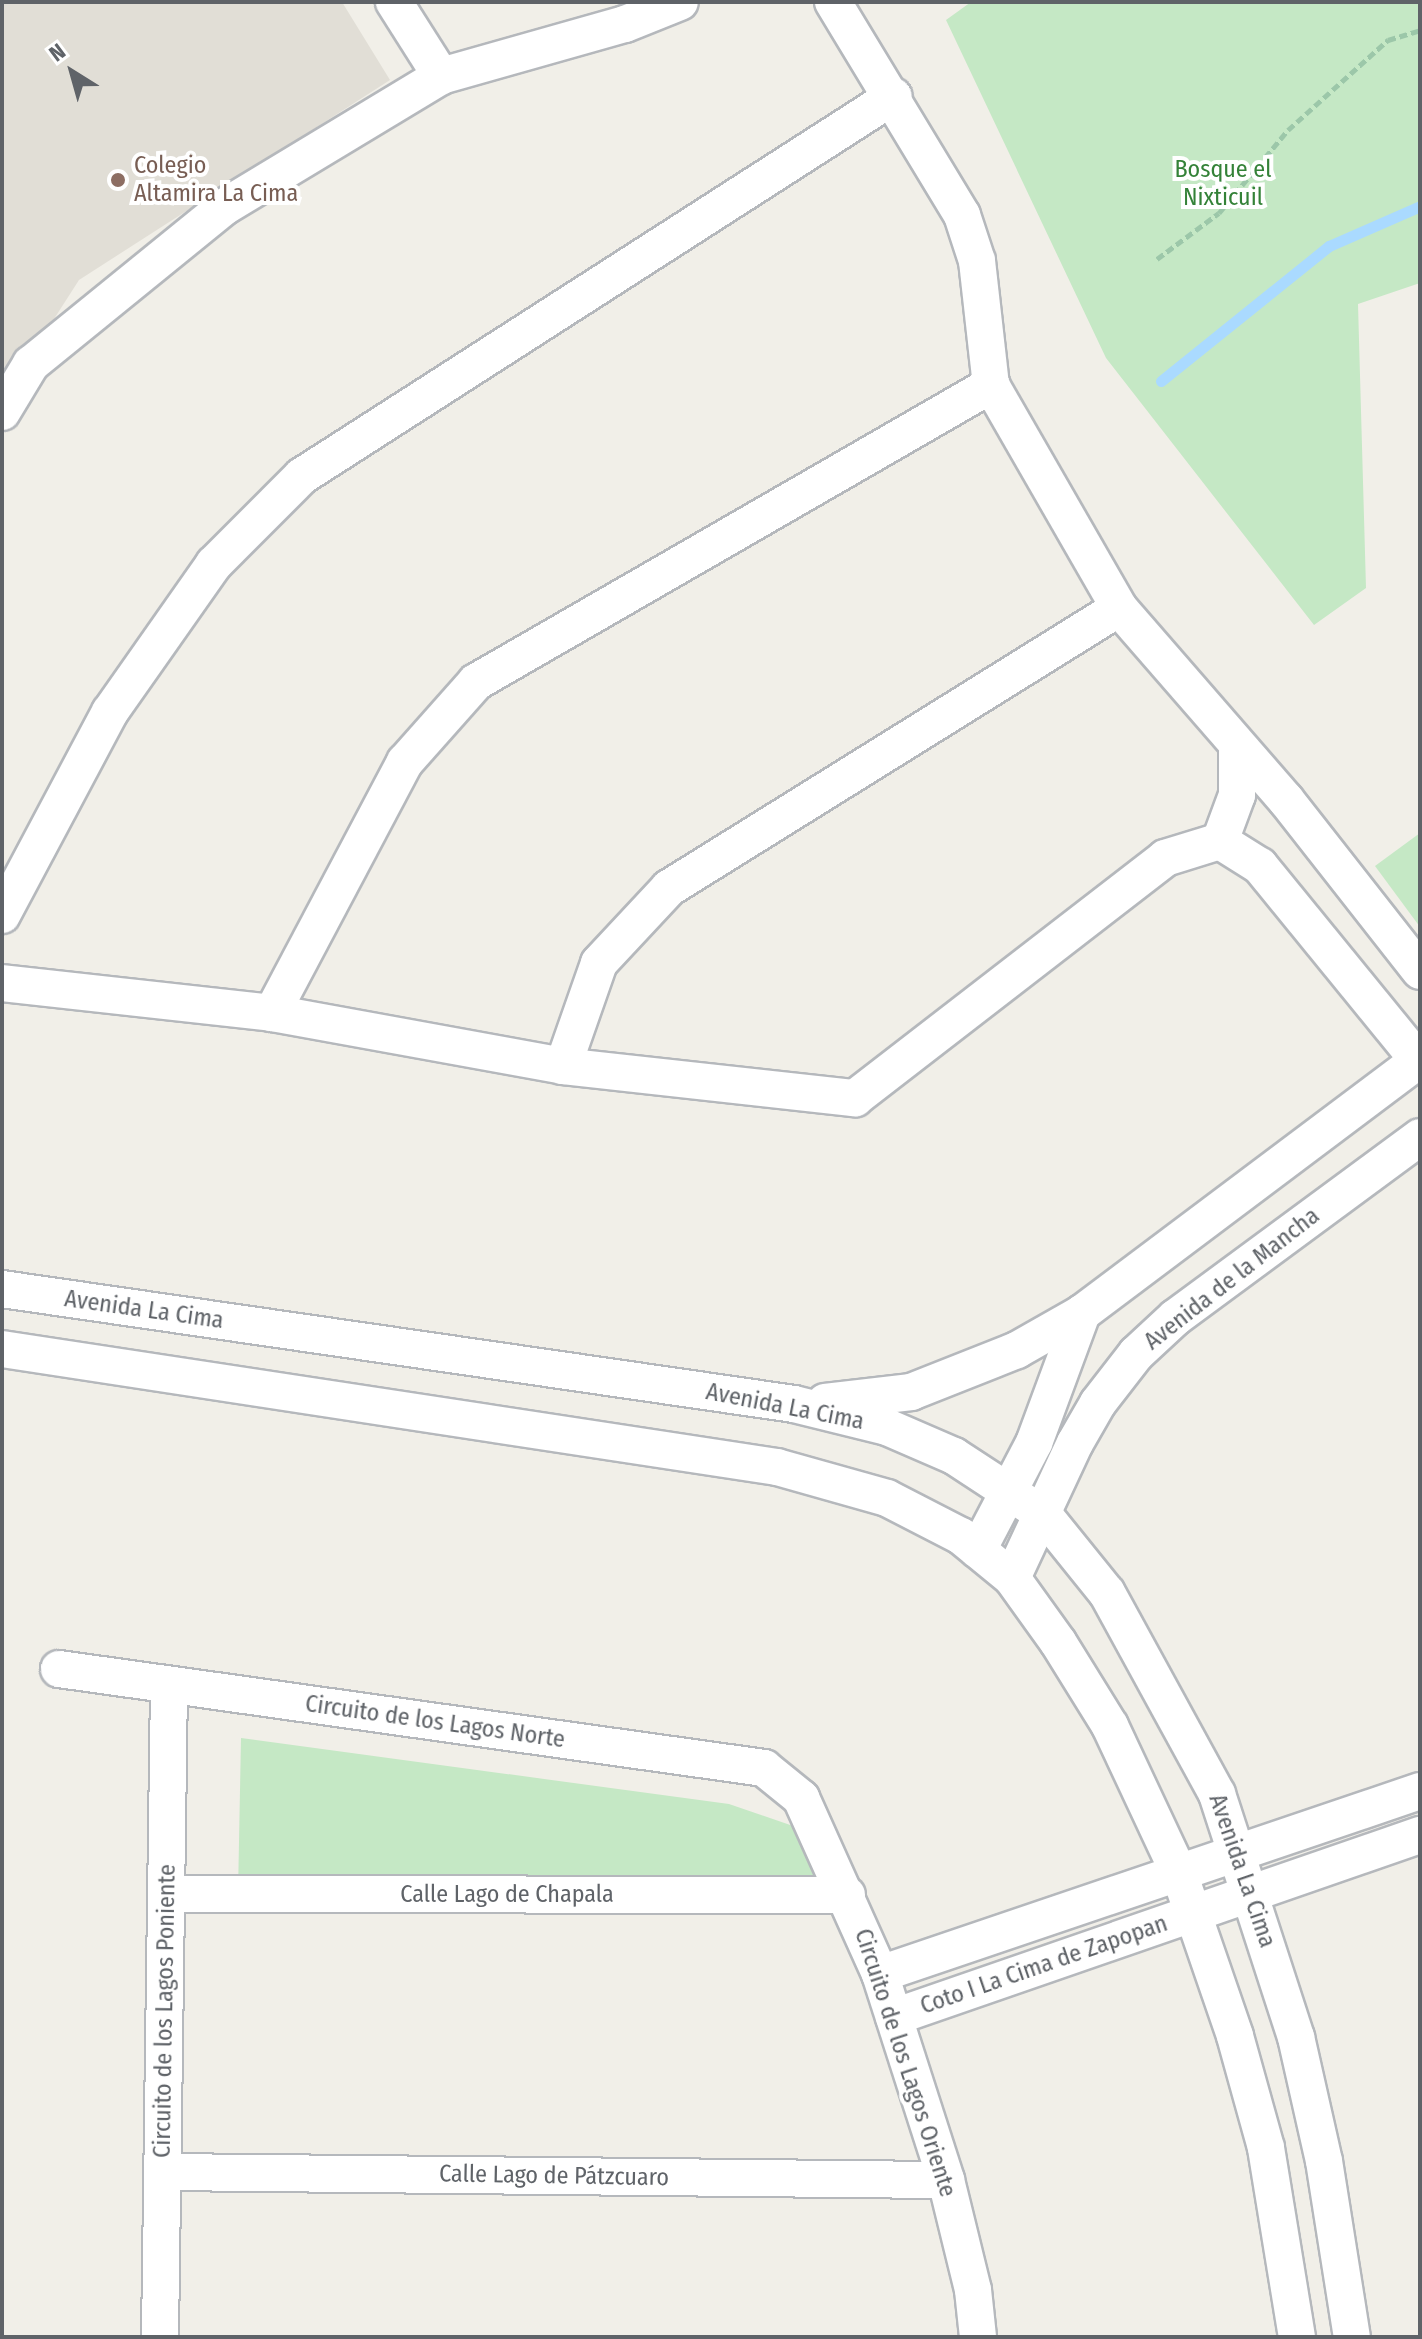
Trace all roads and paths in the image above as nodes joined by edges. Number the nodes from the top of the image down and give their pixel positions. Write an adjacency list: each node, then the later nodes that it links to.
1 (394, 2): 5 (street)
2 (680, 2): 5 (street)
3 (833, 2): 6 (street)
4 (1420, 30): 7 (path)
5 (441, 76): 9 (street)
6 (894, 96): 8 (street); 13 (street)
7 (1157, 259)
8 (991, 385): 10 (street); 18 (street)
9 (2, 412)
10 (1119, 608): 11 (street); 20 (street)
11 (1237, 748): 12 (street); 14 (street)
12 (1220, 841): 15 (street); 20 (street)
13 (2, 915)
14 (1391, 936): 15 (street); 16 (street)
15 (1345, 971): 19 (street)
16 (1420, 971)
17 (2, 983): 18 (street)
18 (272, 1013): 20 (street)
19 (1420, 1061): 23 (street)
20 (563, 1066)
21 (1420, 1137): 27 (street, Avenida de la Mancha)
22 (2, 1289): 25 (street, Avenida La Cima)
23 (1082, 1313): 25 (street); 26 (street)
24 (2, 1349): 28 (street)
25 (794, 1404): 26 (street, Avenida La Cima)
26 (1010, 1492): 27 (street, Avenida La Cima); 28 (street)
27 (1044, 1515): 29 (street, Avenida de la Mancha); 36 (street, Avenida La Cima)
28 (978, 1550): 29 (street)
29 (1012, 1578): 38 (street)
30 (59, 1669): 31 (street, Circuito de los Lagos Norte)
31 (169, 1685): 33 (street, Circuito de los Lagos Norte); 40 (street, Circuito de los Lagos Poniente)
32 (1420, 1791): 34 (street, Coto I La Cima de Zapopan)
33 (801, 1798): 41 (street, Circuito de los Lagos Oriente)
34 (1329, 1822): 36 (street, Coto I La Cima de Zapopan); 37 (street)
35 (1420, 1835): 37 (street, Coto I La Cima de Zapopan)
36 (1238, 1853): 38 (street, Coto I La Cima de Zapopan); 39 (street, Avenida La Cima)
37 (1343, 1861): 39 (street, Coto I La Cima de Zapopan)
38 (1179, 1873): 42 (street, Coto I La Cima de Zapopan); 43 (street)
39 (1252, 1893): 43 (street, Coto I La Cima de Zapopan); 52 (street, Avenida La Cima)
40 (166, 1894): 41 (street, Calle Lago de Chapala); 47 (street, Circuito de los Lagos Poniente)
41 (847, 1895): 45 (street, Circuito de los Lagos Oriente)
42 (1082, 1906): 44 (street); 45 (street, Coto I La Cima de Zapopan)
43 (1194, 1913): 44 (street, Coto I La Cima de Zapopan); 51 (street)
44 (1095, 1948): 46 (street, Coto I La Cima de Zapopan)
45 (880, 1974): 46 (street, Circuito de los Lagos Oriente)
46 (894, 2017): 48 (street, Circuito de los Lagos Oriente)
47 (163, 2172): 48 (street, Calle Lago de Pátzcuaro); 49 (street, Circuito de los Lagos Poniente)
48 (946, 2180): 50 (street, Circuito de los Lagos Oriente)
49 (160, 2337)
50 (978, 2337)
51 (1297, 2337)
52 (1352, 2337)

